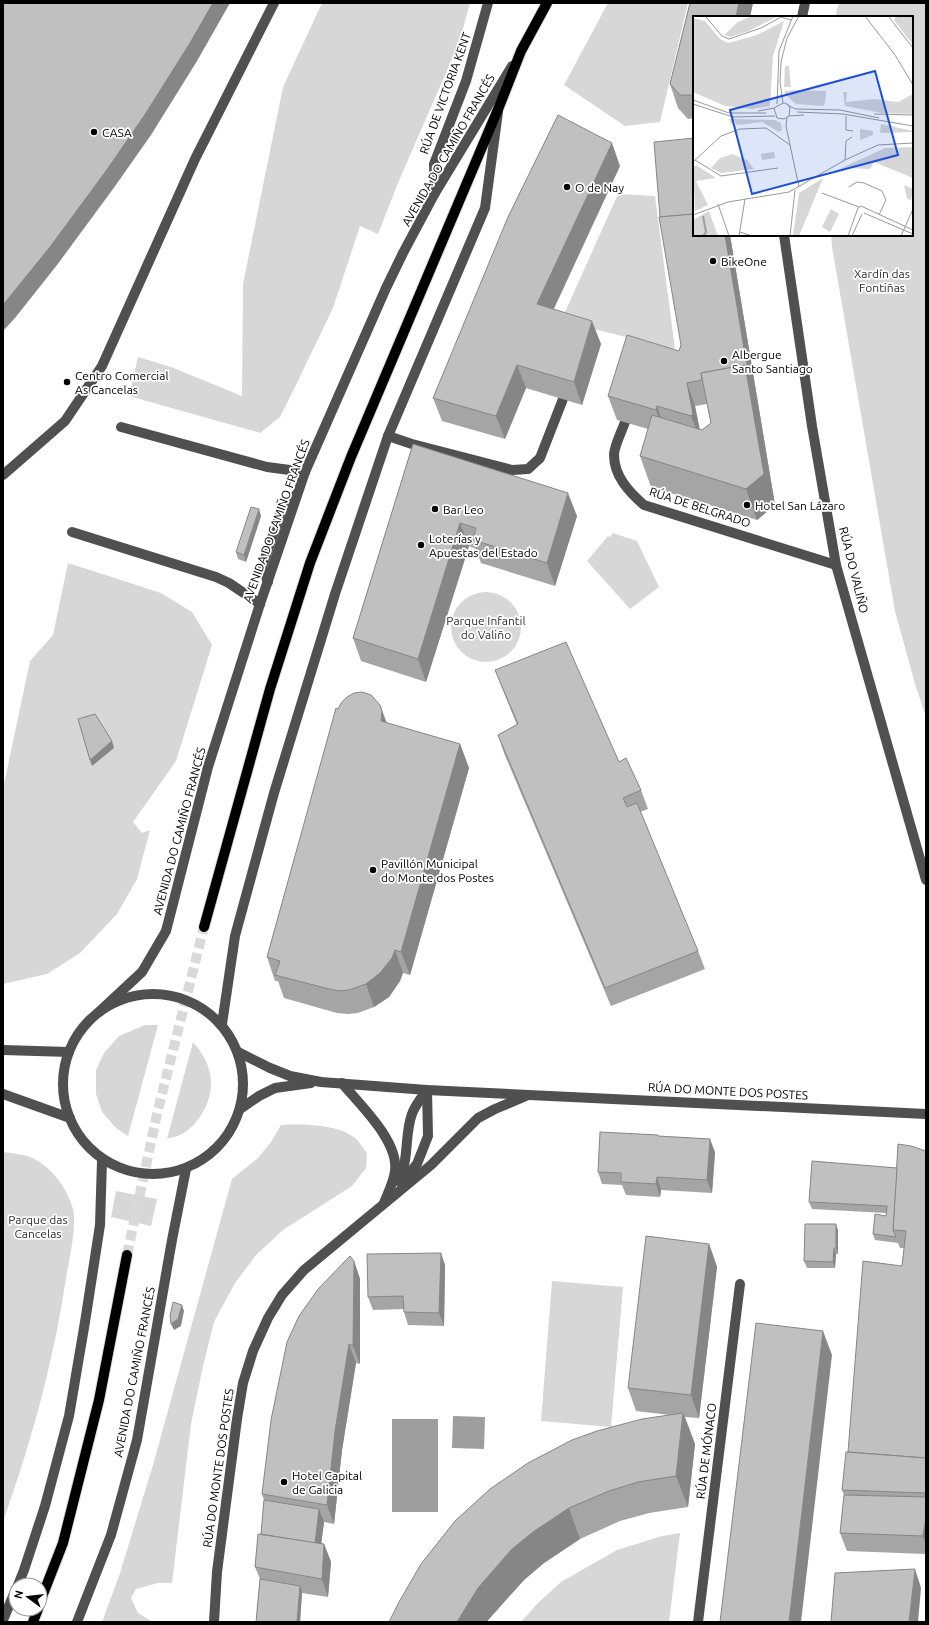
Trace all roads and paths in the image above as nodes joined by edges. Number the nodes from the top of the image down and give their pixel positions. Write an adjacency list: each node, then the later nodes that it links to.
1 (274, 3): 15 (street)
2 (488, 3): 8 (street, RÚA DE VICTORIA KENT)
3 (547, 3): 6 (main road, AVENIDA DO CAMIÑO FRANCÉS)
4 (805, 3): 5 (street)
5 (802, 16)
6 (521, 51): 7 (main road, AVENIDA DO CAMIÑO FRANCÉS); 8 (street, AVENIDA DO CAMIÑO FRANCÉS)
7 (499, 106): 13 (street, AVENIDA DO CAMIÑO FRANCÉS); 20 (main road, AVENIDA DO CAMIÑO FRANCÉS)
8 (435, 193): 14 (street, AVENIDA DO CAMIÑO FRANCÉS)
9 (784, 236): 17 (street, RÚA DO VALIÑO)
10 (563, 399): 13 (street)
11 (624, 422): 17 (street, RÚA DE BELGRADO)
12 (121, 427): 14 (street)
13 (388, 436): 22 (street, AVENIDA DO CAMIÑO FRANCÉS)
14 (305, 472): 18 (street, AVENIDA DO CAMIÑO FRANCÉS)
15 (3, 475)
16 (72, 532): 18 (street)
17 (836, 565): 19 (street, RÚA DO VALIÑO)
18 (260, 604): 21 (street, AVENIDA DO CAMIÑO FRANCÉS)
19 (926, 880)
20 (204, 926)
21 (99, 1012): 22 (street); 24 (street)
22 (222, 1024): 25 (street)
23 (3, 1050): 24 (street)
24 (69, 1052): 33 (street)
25 (238, 1052): 26 (street, RÚA DO MONTE DOS POSTES); 31 (street)
26 (321, 1082): 27 (street, RÚA DO MONTE DOS POSTES); 31 (street, RÚA DO MONTE DOS POSTES)
27 (342, 1083): 28 (street, RÚA DO MONTE DOS POSTES); 36 (street)
28 (427, 1090): 30 (street, RÚA DO MONTE DOS POSTES); 36 (street, RÚA DO MONTE DOS POSTES); 36 (street, RÚA DO MONTE DOS POSTES)
29 (3, 1094): 33 (street)
30 (529, 1095): 32 (street, RÚA DO MONTE DOS POSTES); 36 (street, RÚA DO MONTE DOS POSTES)
31 (240, 1109): 35 (street)
32 (926, 1114)
33 (70, 1118): 34 (street)
34 (102, 1161): 35 (street); 39 (street)
35 (186, 1169): 43 (street, AVENIDA DO CAMIÑO FRANCÉS)
36 (384, 1203): 44 (street, RÚA DO MONTE DOS POSTES)
37 (127, 1255): 40 (main road)
38 (740, 1284): 45 (street, RÚA DE MÓNACO)
39 (21, 1577)
40 (48, 1581)
41 (8, 1608): 42 (street)
42 (3, 1620)
43 (77, 1622)
44 (214, 1622)
45 (698, 1622)

